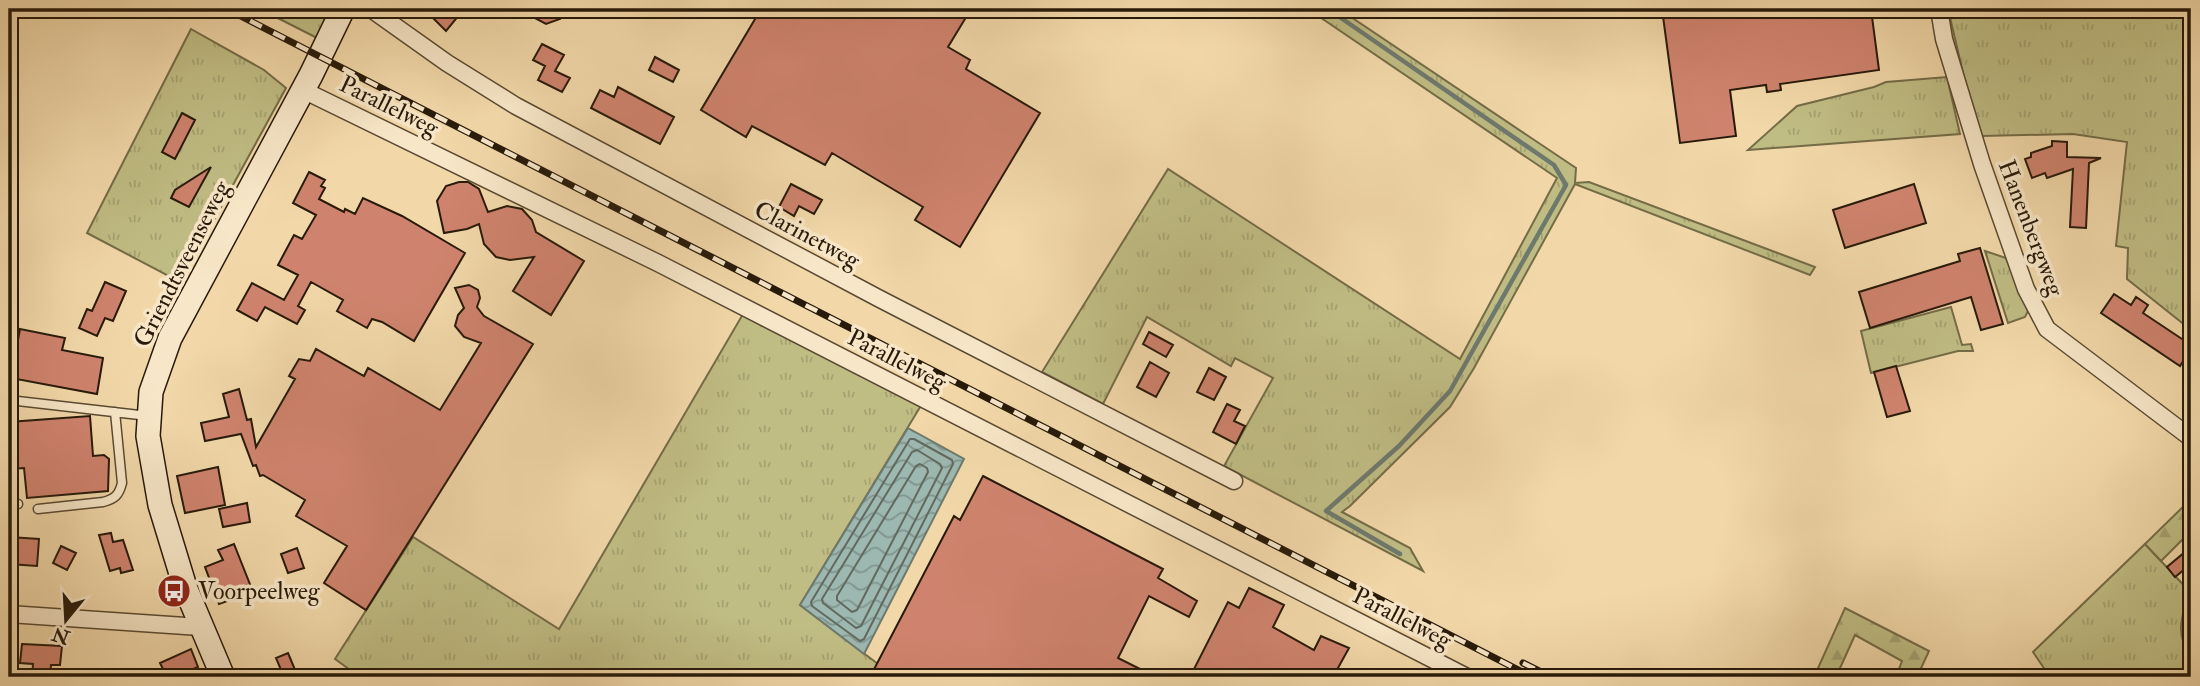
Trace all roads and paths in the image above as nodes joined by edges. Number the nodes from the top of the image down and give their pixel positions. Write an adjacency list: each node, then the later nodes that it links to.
1 (343, 9): 4 (street, Griendtsveenseweg)
2 (371, 9): 9 (street, Clarinetweg)
3 (1939, 9): 8 (street, Hanenbergweg)
4 (303, 90): 7 (street, Griendtsveenseweg); 14 (street, Parallelweg)
5 (9, 400): 6 (lane)
6 (115, 412): 7 (lane); 10 (lane)
7 (148, 415): 12 (street, Griendtsveenseweg)
8 (2191, 438)
9 (1234, 481)
10 (38, 509)
11 (9, 614): 12 (street)
12 (200, 627): 13 (street, Griendtsveenseweg)
13 (223, 677)
14 (1466, 677)

